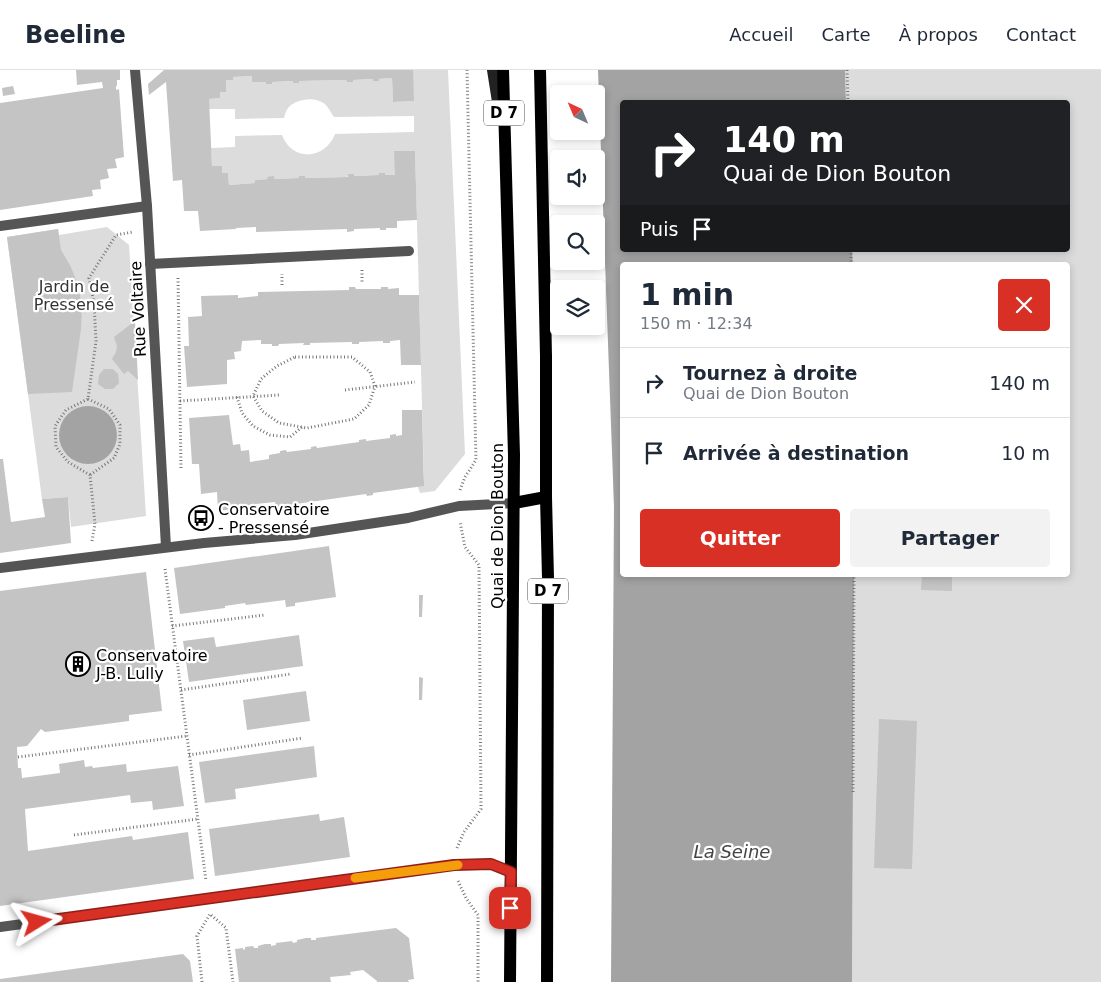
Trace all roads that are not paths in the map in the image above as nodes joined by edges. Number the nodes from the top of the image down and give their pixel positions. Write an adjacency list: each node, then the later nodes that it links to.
1 (135, 70): 6 (street, Rue Voltaire)
2 (492, 70): 5 (main road)
3 (503, 70): 5 (main road, Quai de Dion Bouton / D 7)
4 (540, 70): 10 (main road, D 7)
5 (505, 155): 11 (main road, Quai de Dion Bouton / D 7)
6 (147, 206): 7 (street); 9 (street, Rue Voltaire)
7 (0, 226)
8 (409, 251): 9 (street)
9 (150, 264): 12 (street, Rue Voltaire)
10 (546, 497): 11 (main road); 17 (main road, D 7)
11 (514, 503): 12 (street); 14 (main road, Quai de Dion Bouton / D 7)
12 (166, 547): 13 (street)
13 (0, 568)
14 (511, 872): 15 (street); 16 (main road, Quai de Dion Bouton / D 7)
15 (0, 927)
16 (510, 982)
17 (547, 982)

